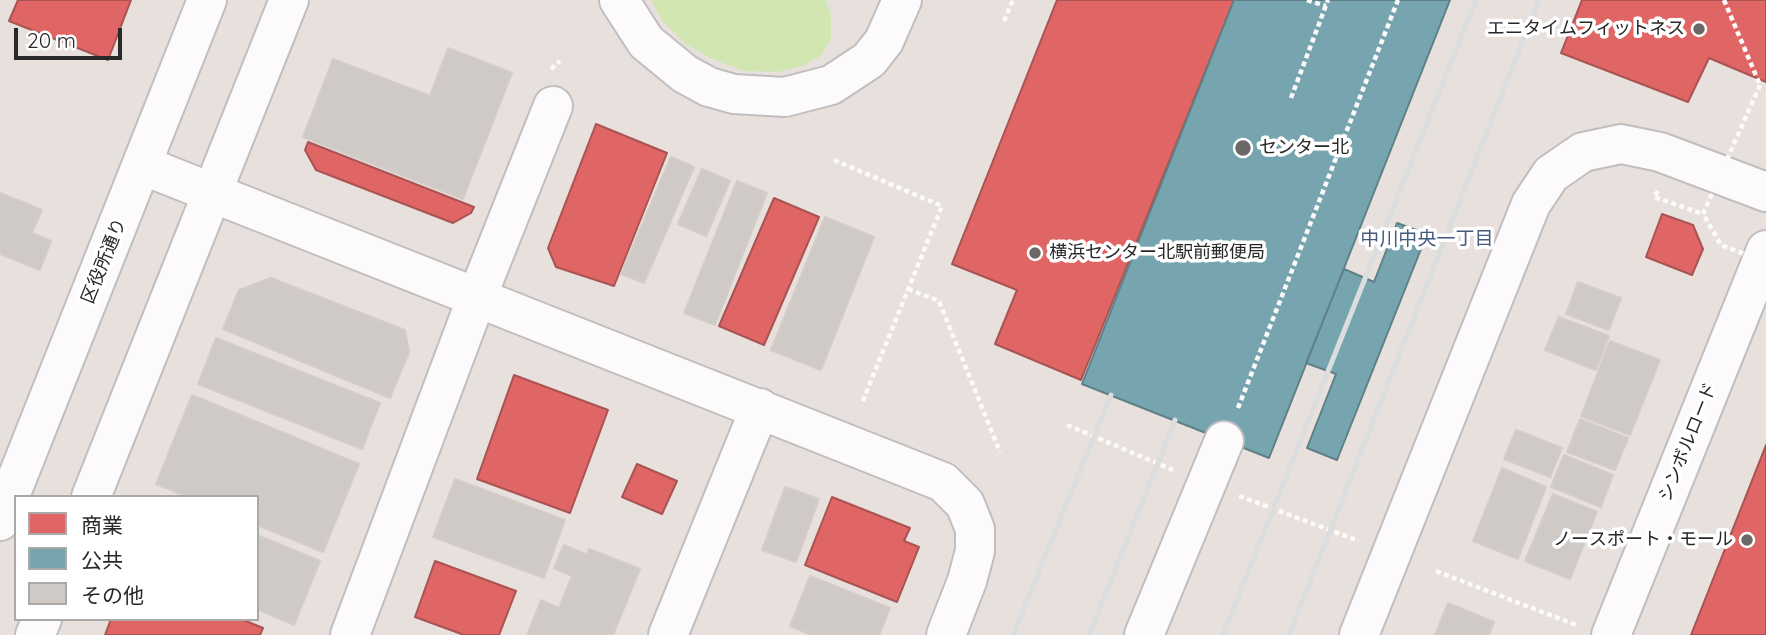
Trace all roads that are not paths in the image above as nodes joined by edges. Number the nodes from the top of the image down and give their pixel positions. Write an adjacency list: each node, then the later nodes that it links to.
1 (207, 0): 6 (street, 区役所通り)
2 (289, 0): 8 (street)
3 (619, 0): 4 (street)
4 (902, 0)
5 (553, 106): 10 (street)
6 (142, 165): 8 (street); 14 (street, 区役所通り)
7 (1766, 192): 20 (street)
8 (214, 194): 10 (street); 13 (street)
9 (1766, 250): 15 (street, シンボルロード)
10 (477, 297): 11 (street); 16 (street)
11 (760, 408): 17 (street); 18 (street)
12 (1231, 427): 19 (street)
13 (92, 495)
14 (0, 520)
15 (1593, 630)
16 (350, 635)
17 (668, 635)
18 (946, 635)
19 (1144, 635)
20 (1359, 635)

